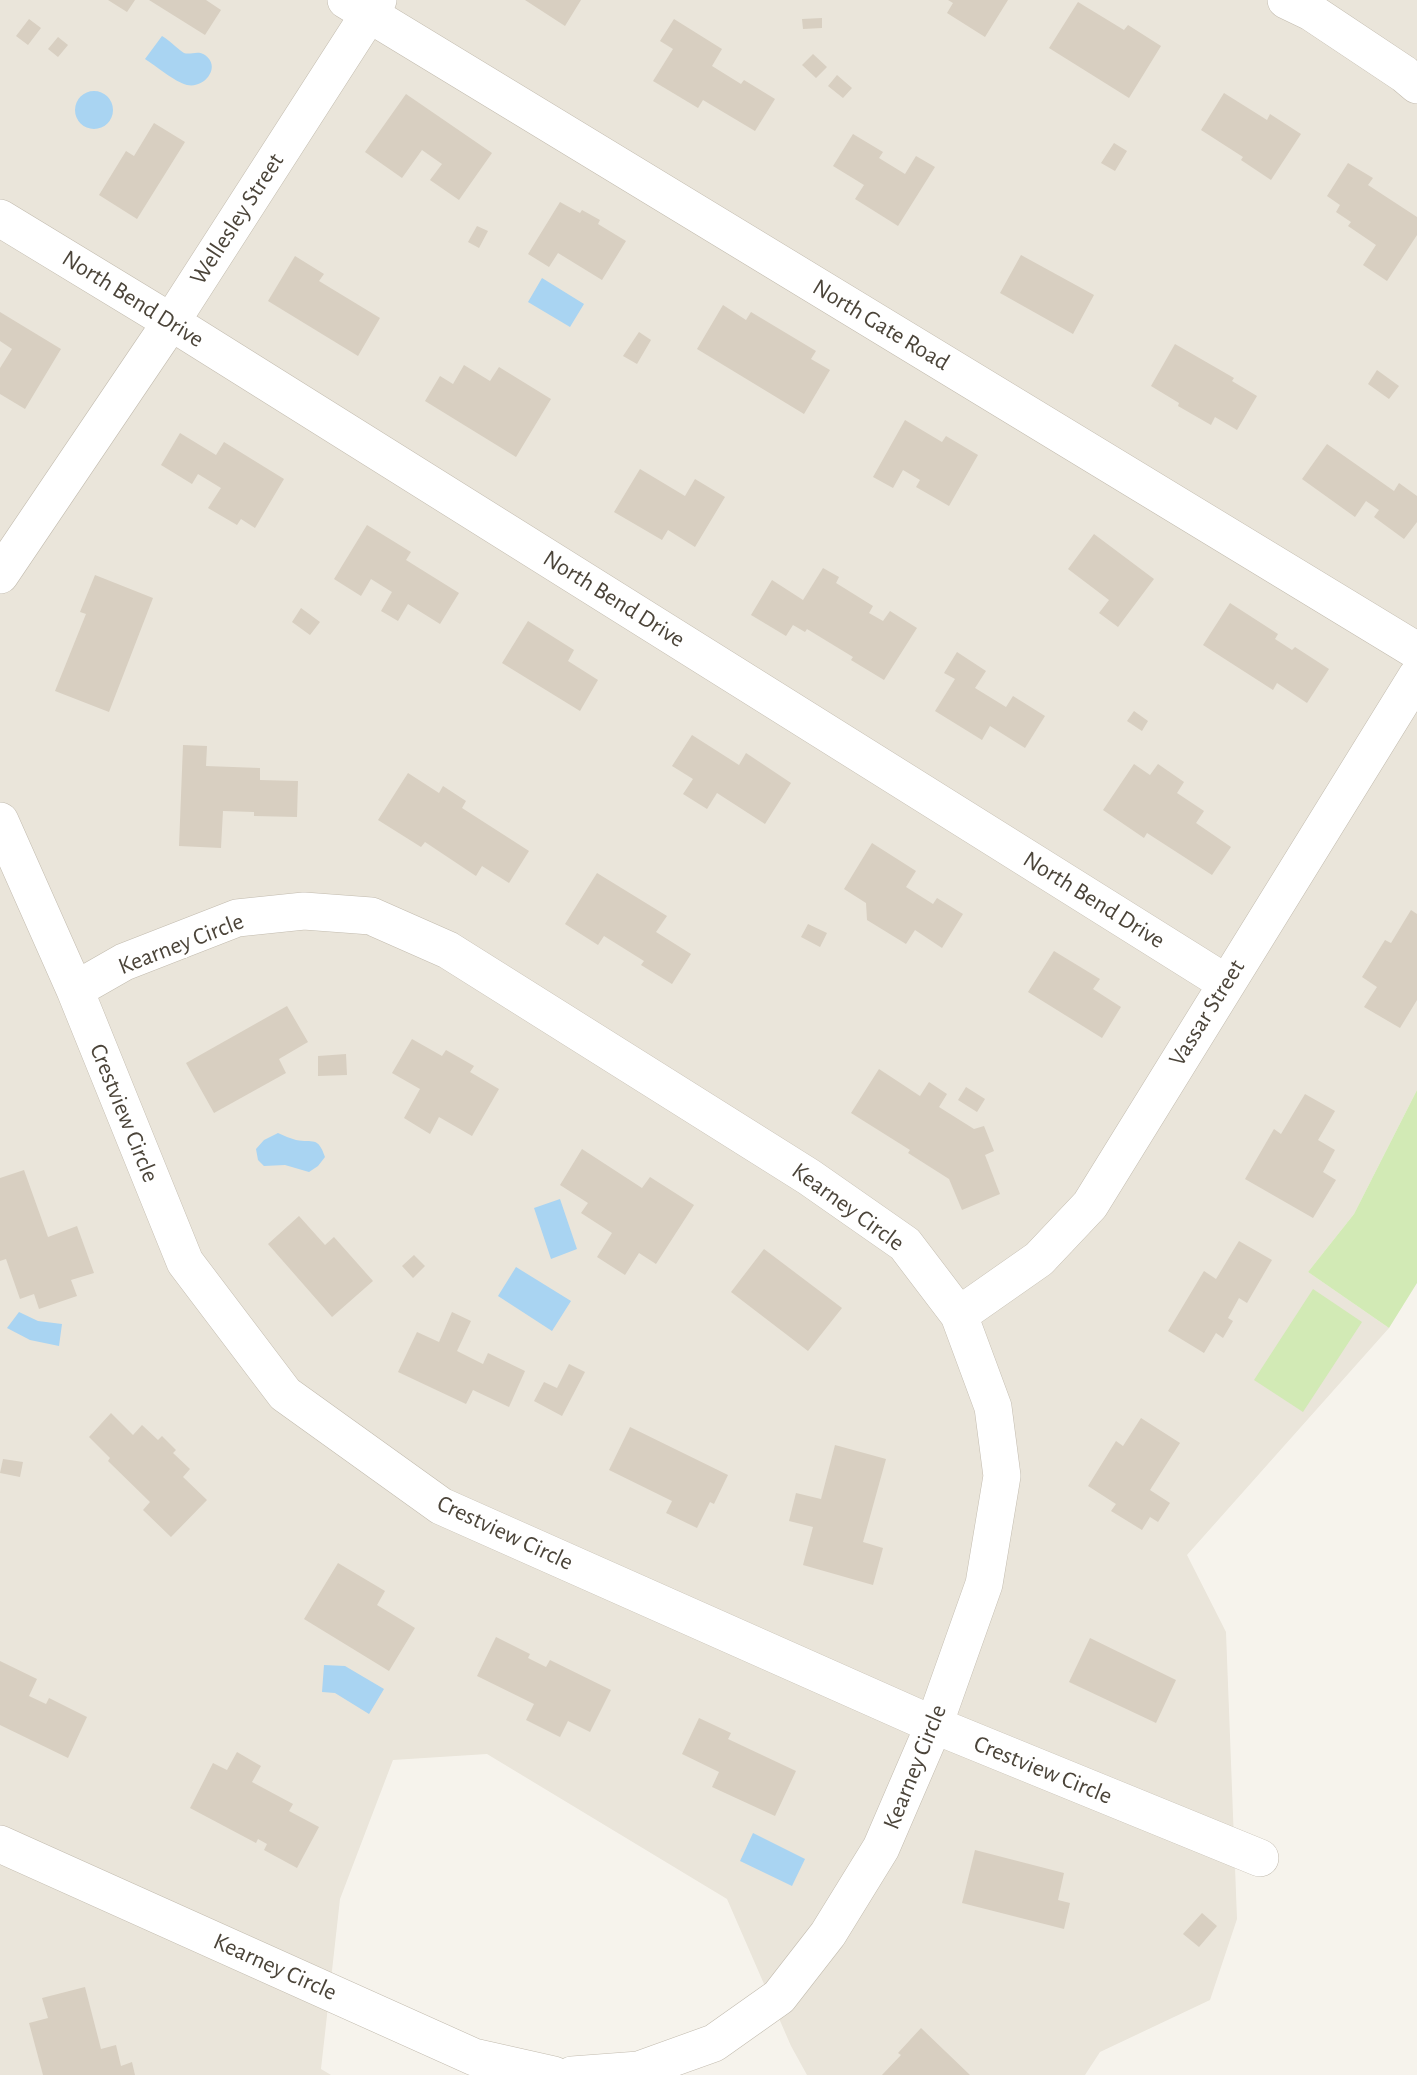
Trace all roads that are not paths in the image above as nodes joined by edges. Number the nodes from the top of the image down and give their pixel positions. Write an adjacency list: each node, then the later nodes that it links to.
1 (1286, 0): 3 (street)
2 (364, 5): 5 (street, Wellesley Street); 7 (street, North Gate Road)
3 (1417, 85)
4 (0, 218): 5 (street, North Bend Drive)
5 (171, 322): 6 (street, Wellesley Street); 10 (street, North Bend Drive)
6 (0, 575)
7 (1417, 650)
8 (1417, 677): 10 (street, Vassar Street)
9 (0, 821): 11 (street, Crestview Circle)
10 (1226, 983): 12 (street, Vassar Street)
11 (75, 990): 12 (street, Kearney Circle); 13 (street, Crestview Circle)
12 (959, 1315): 13 (street, Kearney Circle)
13 (934, 1725): 15 (street, Crestview Circle); 17 (street, Kearney Circle)
14 (0, 1844): 16 (street, Kearney Circle)
15 (1260, 1858)
16 (554, 2075)
17 (572, 2075)

